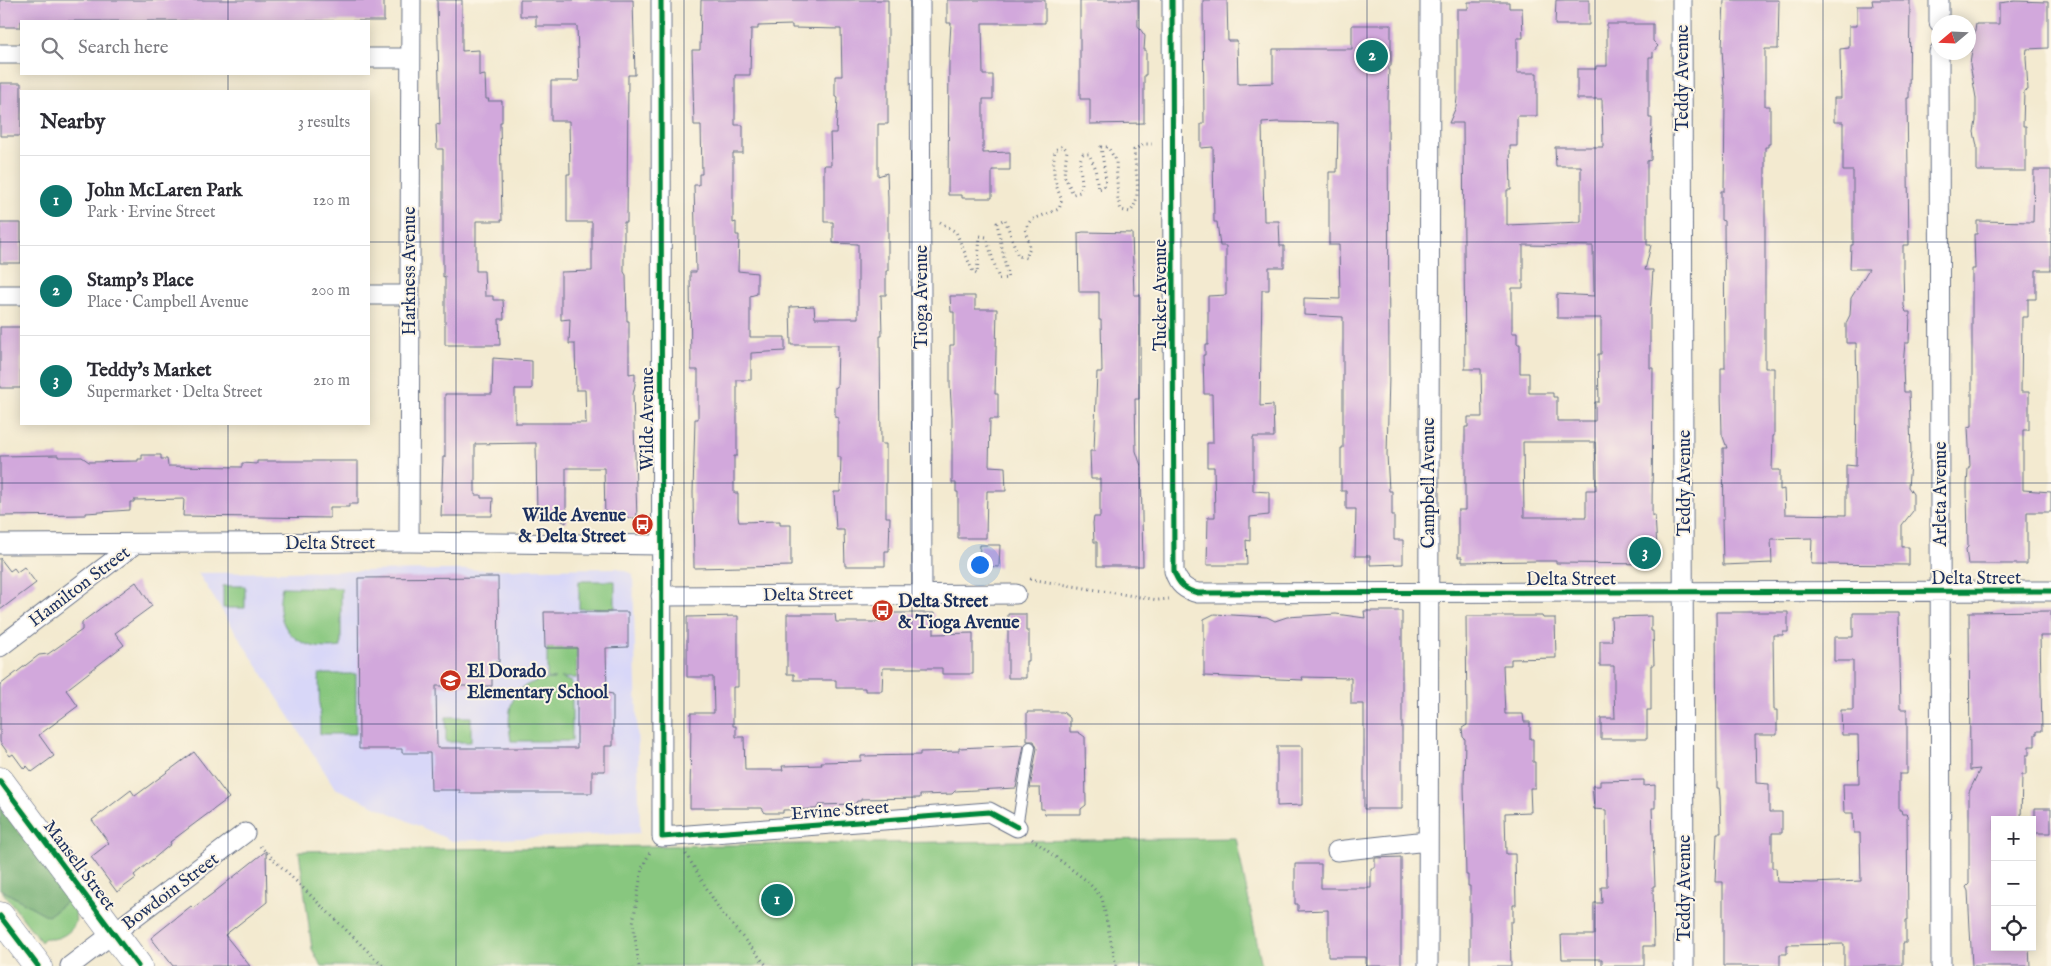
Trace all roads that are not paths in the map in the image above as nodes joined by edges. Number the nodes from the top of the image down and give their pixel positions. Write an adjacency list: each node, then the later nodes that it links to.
1 (411, 0): 12 (street, Harkness Avenue)
2 (661, 0): 21 (street, Wilde Avenue)
3 (920, 0): 27 (street, Tioga Avenue)
4 (1172, 0): 23 (street, Tucker Avenue)
5 (1430, 0): 28 (street, Campbell Avenue)
6 (1682, 0): 25 (street, Teddy Avenue)
7 (1939, 0): 8 (street)
8 (1939, 15)
9 (0, 54): 10 (street)
10 (20, 54)
11 (370, 58): 12 (street)
12 (410, 58): 17 (street, Harkness Avenue)
13 (1939, 60): 26 (street, Arleta Avenue)
14 (0, 295): 15 (street)
15 (20, 295)
16 (370, 295): 17 (street)
17 (409, 295): 18 (street, Harkness Avenue)
18 (409, 542): 20 (street, Delta Street); 21 (street, Delta Street)
19 (0, 544): 20 (street, Delta Street)
20 (134, 544): 30 (street, Hamilton Street)
21 (661, 545): 29 (street, Wilde Avenue)
22 (1019, 586): 27 (street, Delta Street)
23 (1183, 588): 28 (street, Delta Street)
24 (2051, 591): 26 (street, Delta Street)
25 (1684, 592): 26 (street, Delta Street); 28 (street, Delta Street); 44 (street, Teddy Avenue)
26 (1940, 592): 45 (street, Arleta Avenue)
27 (922, 593): 29 (street, Delta Street)
28 (1427, 594): 36 (street, Campbell Avenue)
29 (661, 596): 35 (street, Wilde Avenue)
30 (0, 647)
31 (1030, 747): 33 (lane)
32 (0, 781): 39 (street, Mansell Street)
33 (1017, 827): 35 (street, Ervine Street)
34 (245, 833): 39 (street, Bowdoin Street)
35 (667, 833)
36 (1427, 841): 37 (street); 43 (street, Campbell Avenue)
37 (1337, 851)
38 (0, 916): 40 (street)
39 (113, 934): 41 (street, Bowdoin Street); 42 (street, Mansell Street)
40 (38, 966)
41 (70, 966)
42 (138, 966)
43 (1428, 966)
44 (1684, 966)
45 (1941, 966)

